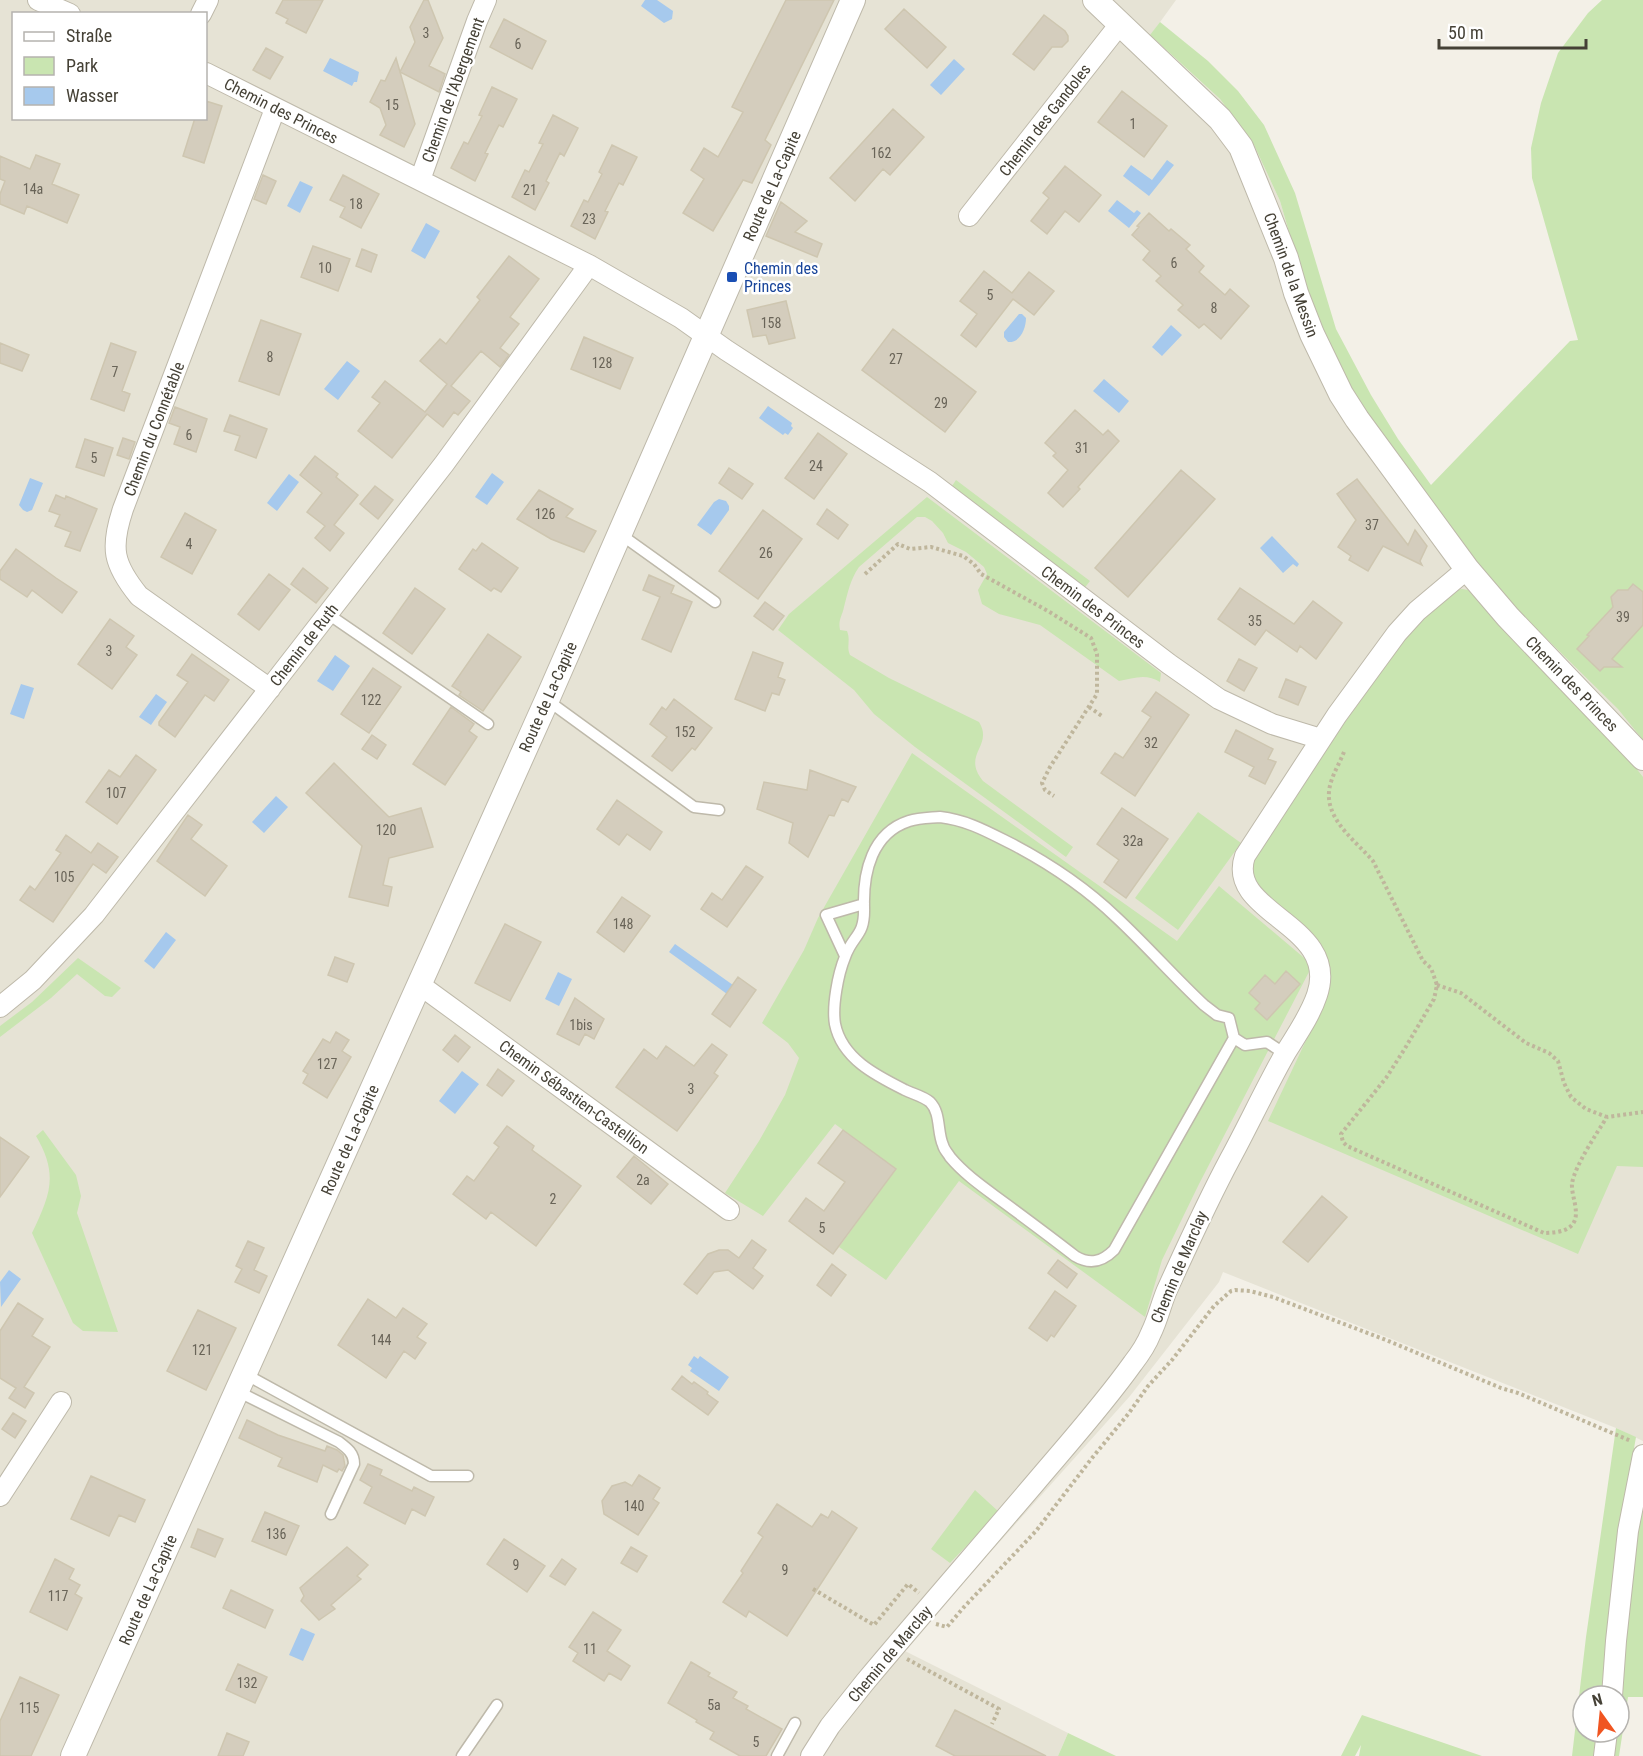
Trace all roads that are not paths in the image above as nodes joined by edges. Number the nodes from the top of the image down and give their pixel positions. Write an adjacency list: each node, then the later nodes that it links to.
1 (38, 0): 5 (street)
2 (486, 0): 9 (street, Chemin de l'Abergement)
3 (853, 0): 12 (street, Route de La-Capite)
4 (1095, 0): 6 (street, Chemin de la Messin)
5 (65, 12)
6 (1120, 24): 10 (street, Chemin des Gandoles); 14 (street, Chemin de la Messin)
7 (207, 74): 8 (street, Chemin des Princes)
8 (275, 109): 9 (street, Chemin des Princes); 17 (street, Chemin du Connétable)
9 (420, 180): 11 (street, Chemin des Princes)
10 (969, 216)
11 (589, 265): 12 (street, Chemin des Princes); 16 (street, Chemin de Ruth)
12 (706, 335): 13 (street, Route de La-Capite); 20 (street, Chemin des Princes)
13 (619, 533): 15 (lane); 18 (street, Route de La-Capite)
14 (1467, 569): 20 (street); 21 (street, Chemin des Princes)
15 (715, 602)
16 (328, 614): 17 (street, Chemin de Ruth); 19 (lane)
17 (270, 689): 26 (street, Chemin de Ruth)
18 (547, 700): 22 (lane); 25 (street, Route de La-Capite)
19 (488, 724)
20 (1322, 739): 28 (street, Chemin de Marclay)
21 (1643, 758)
22 (720, 810)
23 (864, 904): 24 (lane); 24 (lane); 27 (lane)
24 (845, 956): 27 (lane)
25 (420, 985): 29 (street, Chemin Sébastien-Castellion); 30 (street, Route de La-Capite)
26 (0, 1008)
27 (1234, 1038): 28 (lane)
28 (1285, 1054): 42 (street, Chemin de Marclay)
29 (729, 1210)
30 (241, 1382): 33 (lane); 35 (lane); 39 (street, Route de La-Capite)
31 (61, 1402): 34 (street)
32 (1637, 1448): 36 (street)
33 (468, 1476)
34 (0, 1496)
35 (331, 1514)
36 (1613, 1684)
37 (497, 1705): 40 (lane)
38 (795, 1723): 41 (lane)
39 (73, 1756)
40 (462, 1756)
41 (777, 1756)
42 (810, 1756)

